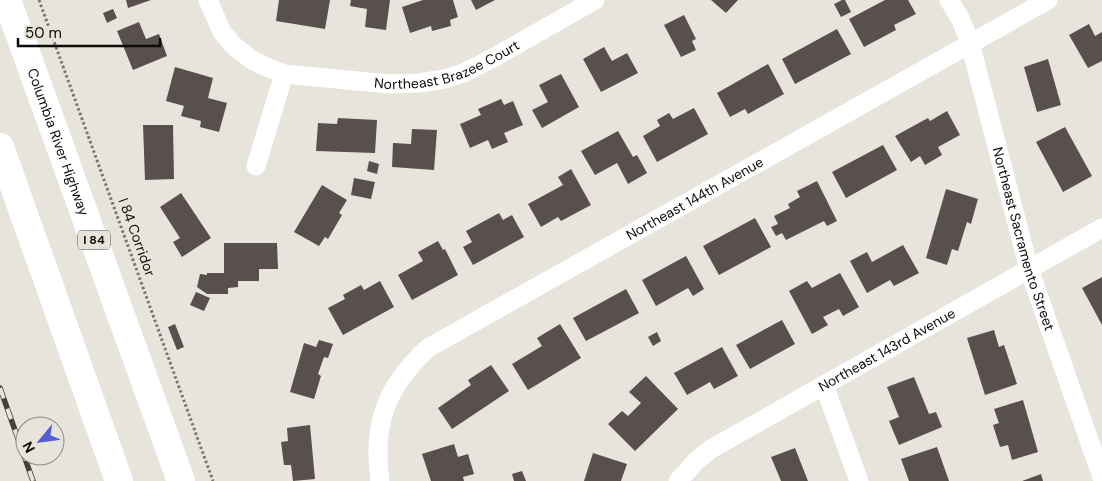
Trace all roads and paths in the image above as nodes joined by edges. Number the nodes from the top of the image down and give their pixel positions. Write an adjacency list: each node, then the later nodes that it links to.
1 (7, 0): 16 (highway, Columbia River Highway / I 84)
2 (39, 0): 17 (path, I 84 Corridor)
3 (208, 0): 8 (street, Northeast Brazee Court)
4 (595, 0): 8 (street, Northeast Brazee Court)
5 (949, 0): 7 (street, Northeast Sacramento Street)
6 (1048, 0): 7 (street, Northeast 144th Avenue)
7 (970, 43): 12 (street, Northeast Sacramento Street); 18 (street, Northeast 144th Avenue)
8 (284, 74): 10 (street)
9 (0, 147): 15 (highway)
10 (256, 166)
11 (1102, 228): 12 (street, Northeast 143rd Avenue)
12 (1030, 269): 13 (street, Northeast 143rd Avenue); 14 (street, Northeast Sacramento Street)
13 (824, 386): 19 (street, Northeast 143rd Avenue); 20 (street)
14 (1102, 477)
15 (119, 481)
16 (181, 481)
17 (213, 481)
18 (380, 481)
19 (678, 481)
20 (858, 481)

